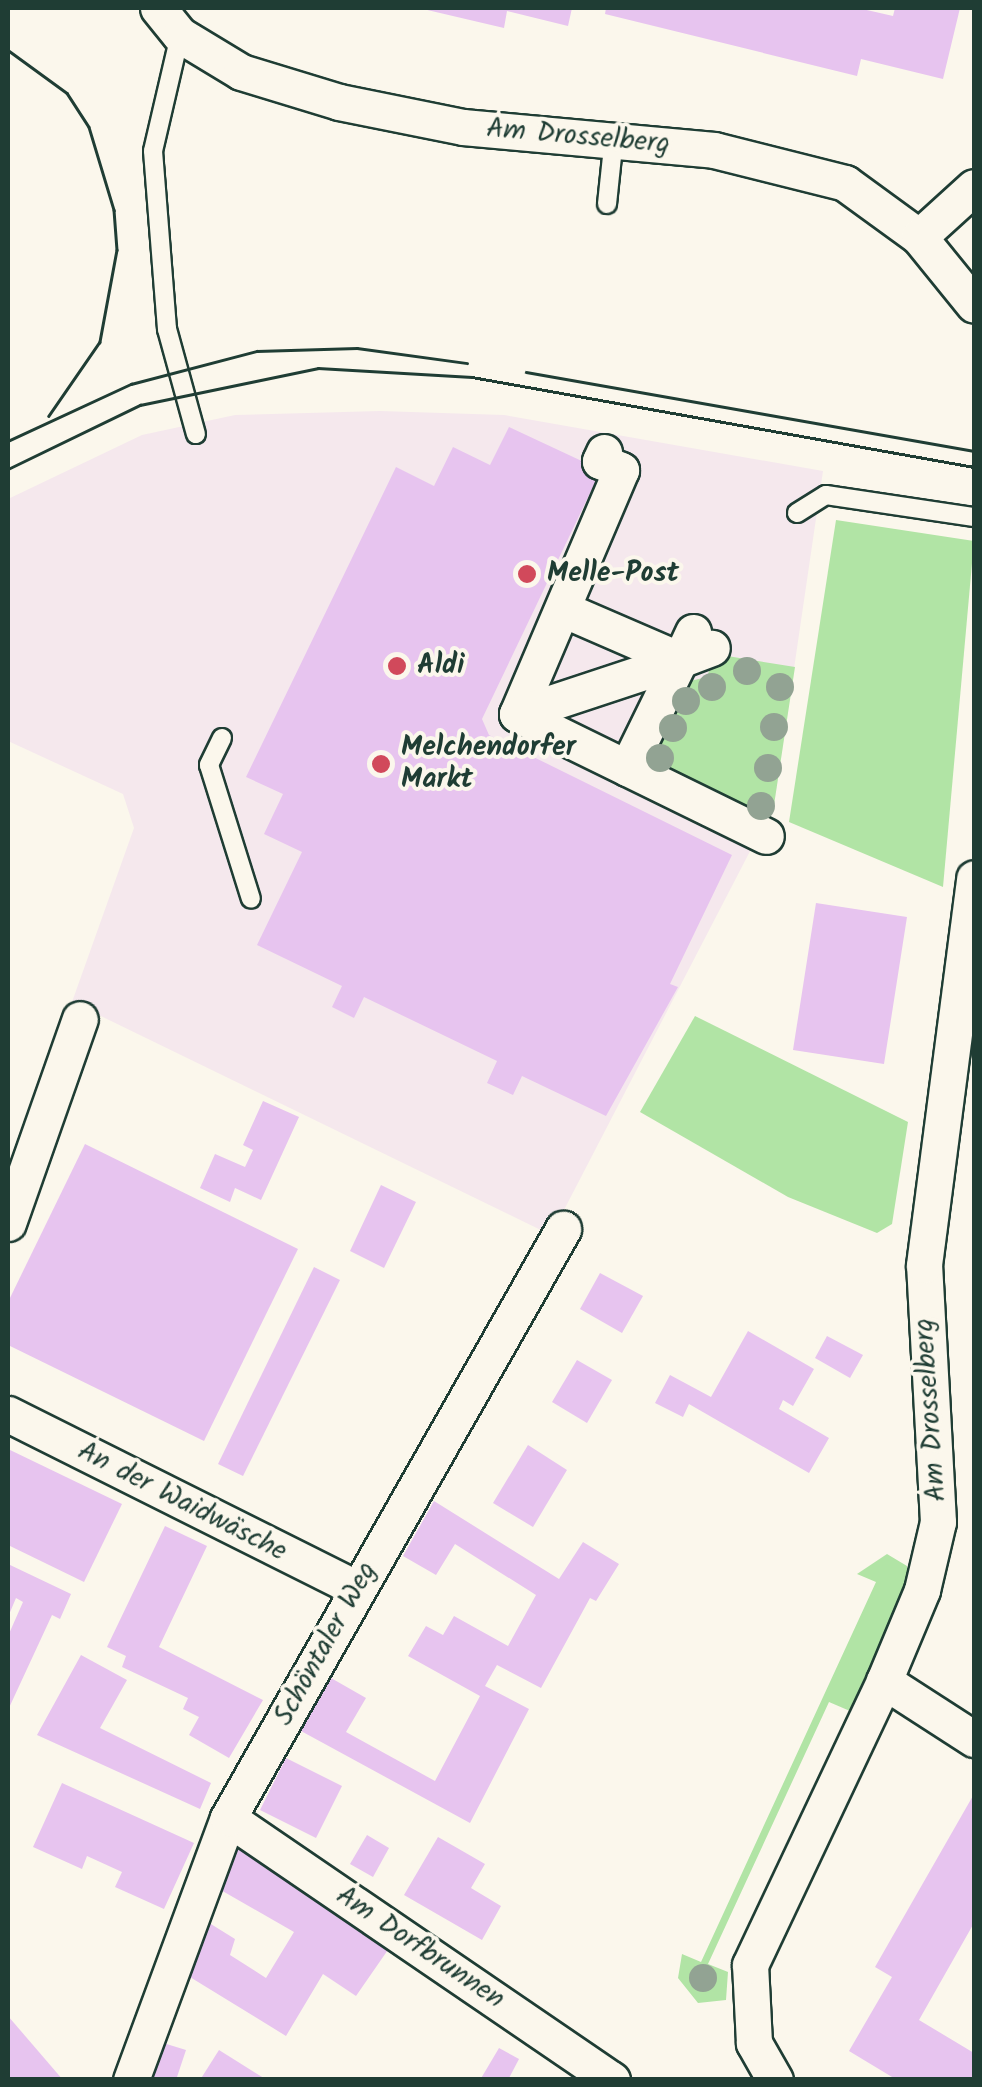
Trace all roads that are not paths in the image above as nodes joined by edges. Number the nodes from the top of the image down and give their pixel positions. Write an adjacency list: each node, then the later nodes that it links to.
1 (169, 21): 2 (street, Am Drosselberg); 7 (lane)
2 (614, 137): 4 (lane); 5 (street, Am Drosselberg)
3 (974, 187): 5 (street)
4 (607, 204)
5 (920, 238): 6 (street, Am Drosselberg)
6 (974, 305)
7 (196, 434)
8 (604, 452): 11 (street)
9 (797, 513): 10 (lane)
10 (974, 517)
11 (567, 611): 12 (street); 13 (street)
12 (695, 647): 13 (street); 15 (street)
13 (517, 714): 15 (street)
14 (222, 738): 18 (lane)
15 (628, 768): 16 (street)
16 (766, 836)
17 (974, 878): 24 (street, Am Drosselberg)
18 (251, 898)
19 (80, 1020): 20 (street)
20 (8, 1223)
21 (563, 1229): 23 (street, Schöntaler Weg)
22 (8, 1414): 23 (street, An der Waidwäsche)
23 (357, 1589): 26 (street, Schöntaler Weg)
24 (884, 1682): 25 (street); 29 (street, Am Drosselberg)
25 (974, 1739)
26 (228, 1818): 27 (street, Schöntaler Weg); 28 (street, Am Dorfbrunnen)
27 (131, 2080)
28 (612, 2080)
29 (775, 2080)

